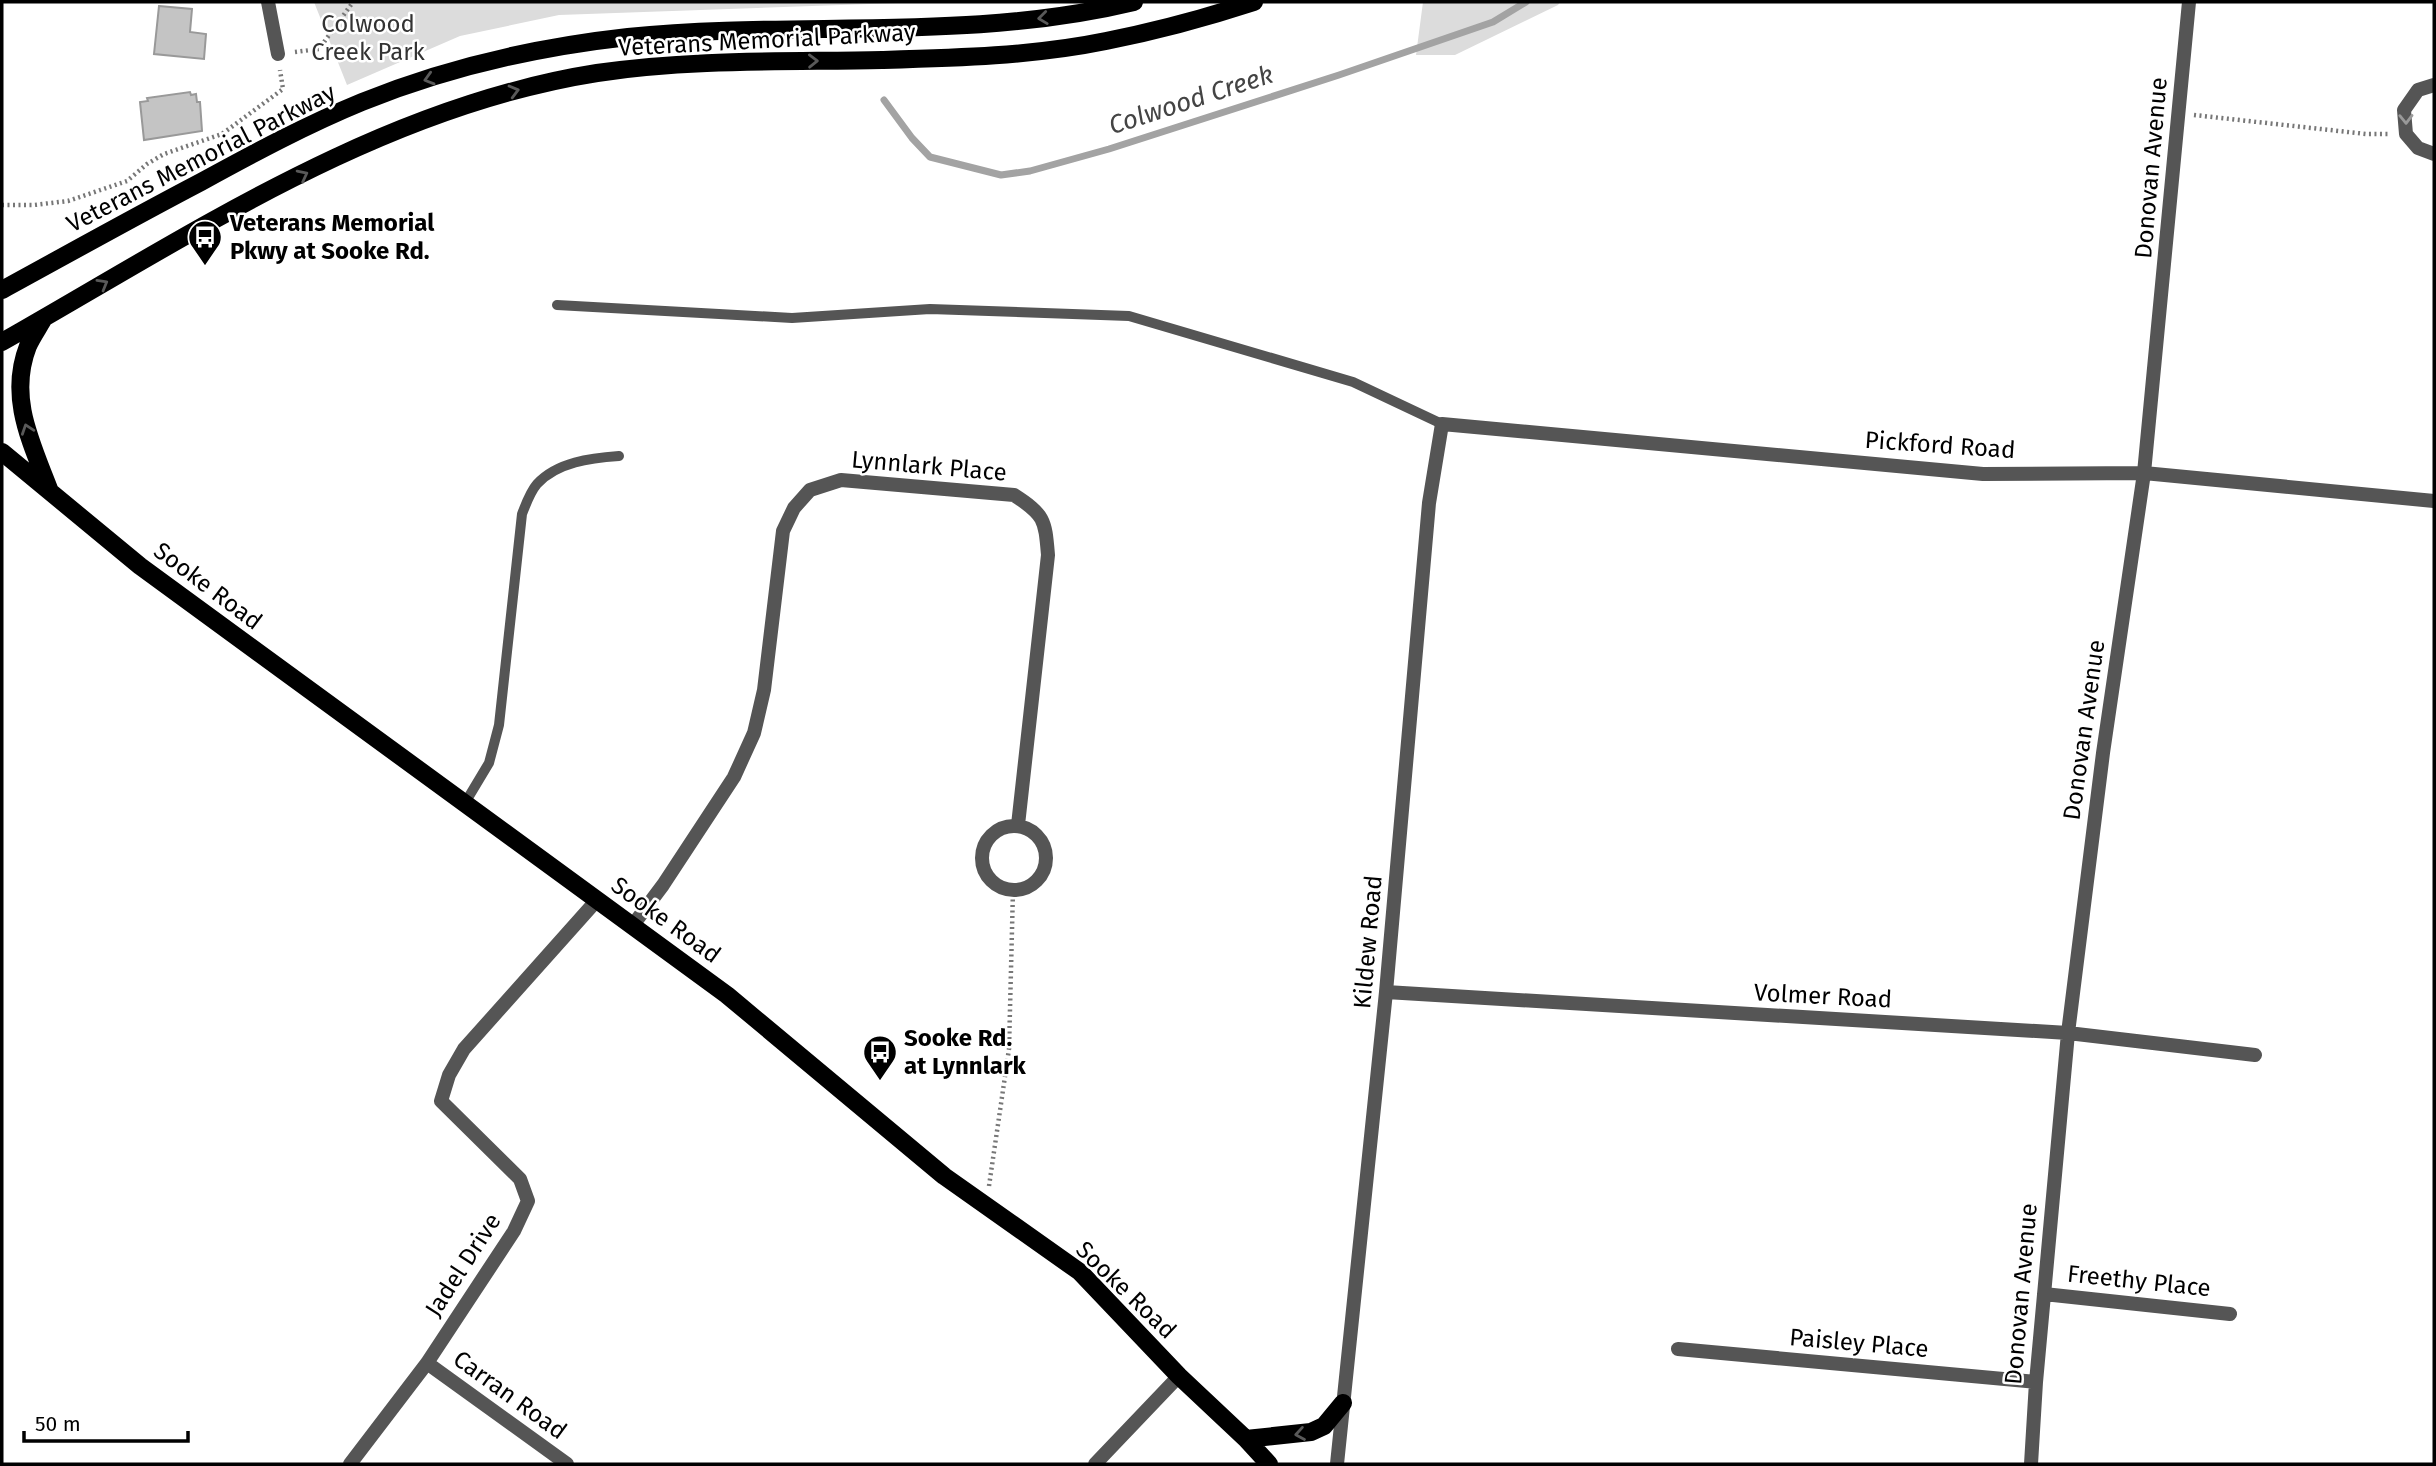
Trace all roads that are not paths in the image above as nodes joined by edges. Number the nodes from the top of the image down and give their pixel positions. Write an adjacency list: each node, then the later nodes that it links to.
1 (268, 2): 5 (street)
2 (1134, 2): 8 (main road, Veterans Memorial Parkway, one-way to 8)
3 (1254, 2): 12 (main road, Veterans Memorial Parkway, one-way to 3)
4 (2189, 2): 17 (street, Donovan Avenue)
5 (278, 54)
6 (2434, 85): 7 (street, one-way to 7)
7 (2434, 154)
8 (60, 258): 9 (main road); 10 (main road, Veterans Memorial Parkway)
9 (2, 276)
10 (2, 290)
11 (557, 305): 14 (lane)
12 (44, 318): 13 (main road, Veterans Memorial Parkway); 18 (main road, one-way to 12)
13 (2, 342)
14 (1442, 424): 17 (street, Pickford Road); 24 (street, Kildew Road)
15 (2, 452): 18 (main road, Sooke Road)
16 (619, 456): 20 (lane)
17 (2144, 473): 19 (street, Pickford Road); 25 (street, Donovan Avenue)
18 (51, 492): 20 (main road, Sooke Road)
19 (2434, 501)
20 (465, 803): 22 (main road, Sooke Road)
21 (1018, 825): 21 (street); 23 (street, Lynnlark Place)
22 (597, 900): 23 (main road, Sooke Road); 30 (street, Jadel Drive)
23 (633, 925): 31 (main road, Sooke Road)
24 (1386, 992): 25 (street, Volmer Road); 33 (street, Kildew Road)
25 (2068, 1033): 26 (street, Volmer Road); 27 (street, Donovan Avenue)
26 (2255, 1055)
27 (2044, 1294): 28 (street, Freethy Place); 32 (street, Donovan Avenue)
28 (2230, 1314)
29 (1678, 1349): 32 (street, Paisley Place)
30 (426, 1363): 35 (street, Jadel Drive); 36 (street, Carran Road)
31 (1179, 1376): 34 (main road, Sooke Road); 37 (street)
32 (2036, 1382): 40 (street, Donovan Avenue)
33 (1343, 1403): 34 (main road, one-way to 34); 39 (street, Kildew Road)
34 (1246, 1438): 38 (main road, Sooke Road)
35 (350, 1464)
36 (567, 1464)
37 (1095, 1464)
38 (1269, 1464)
39 (1338, 1464)
40 (2031, 1464)

